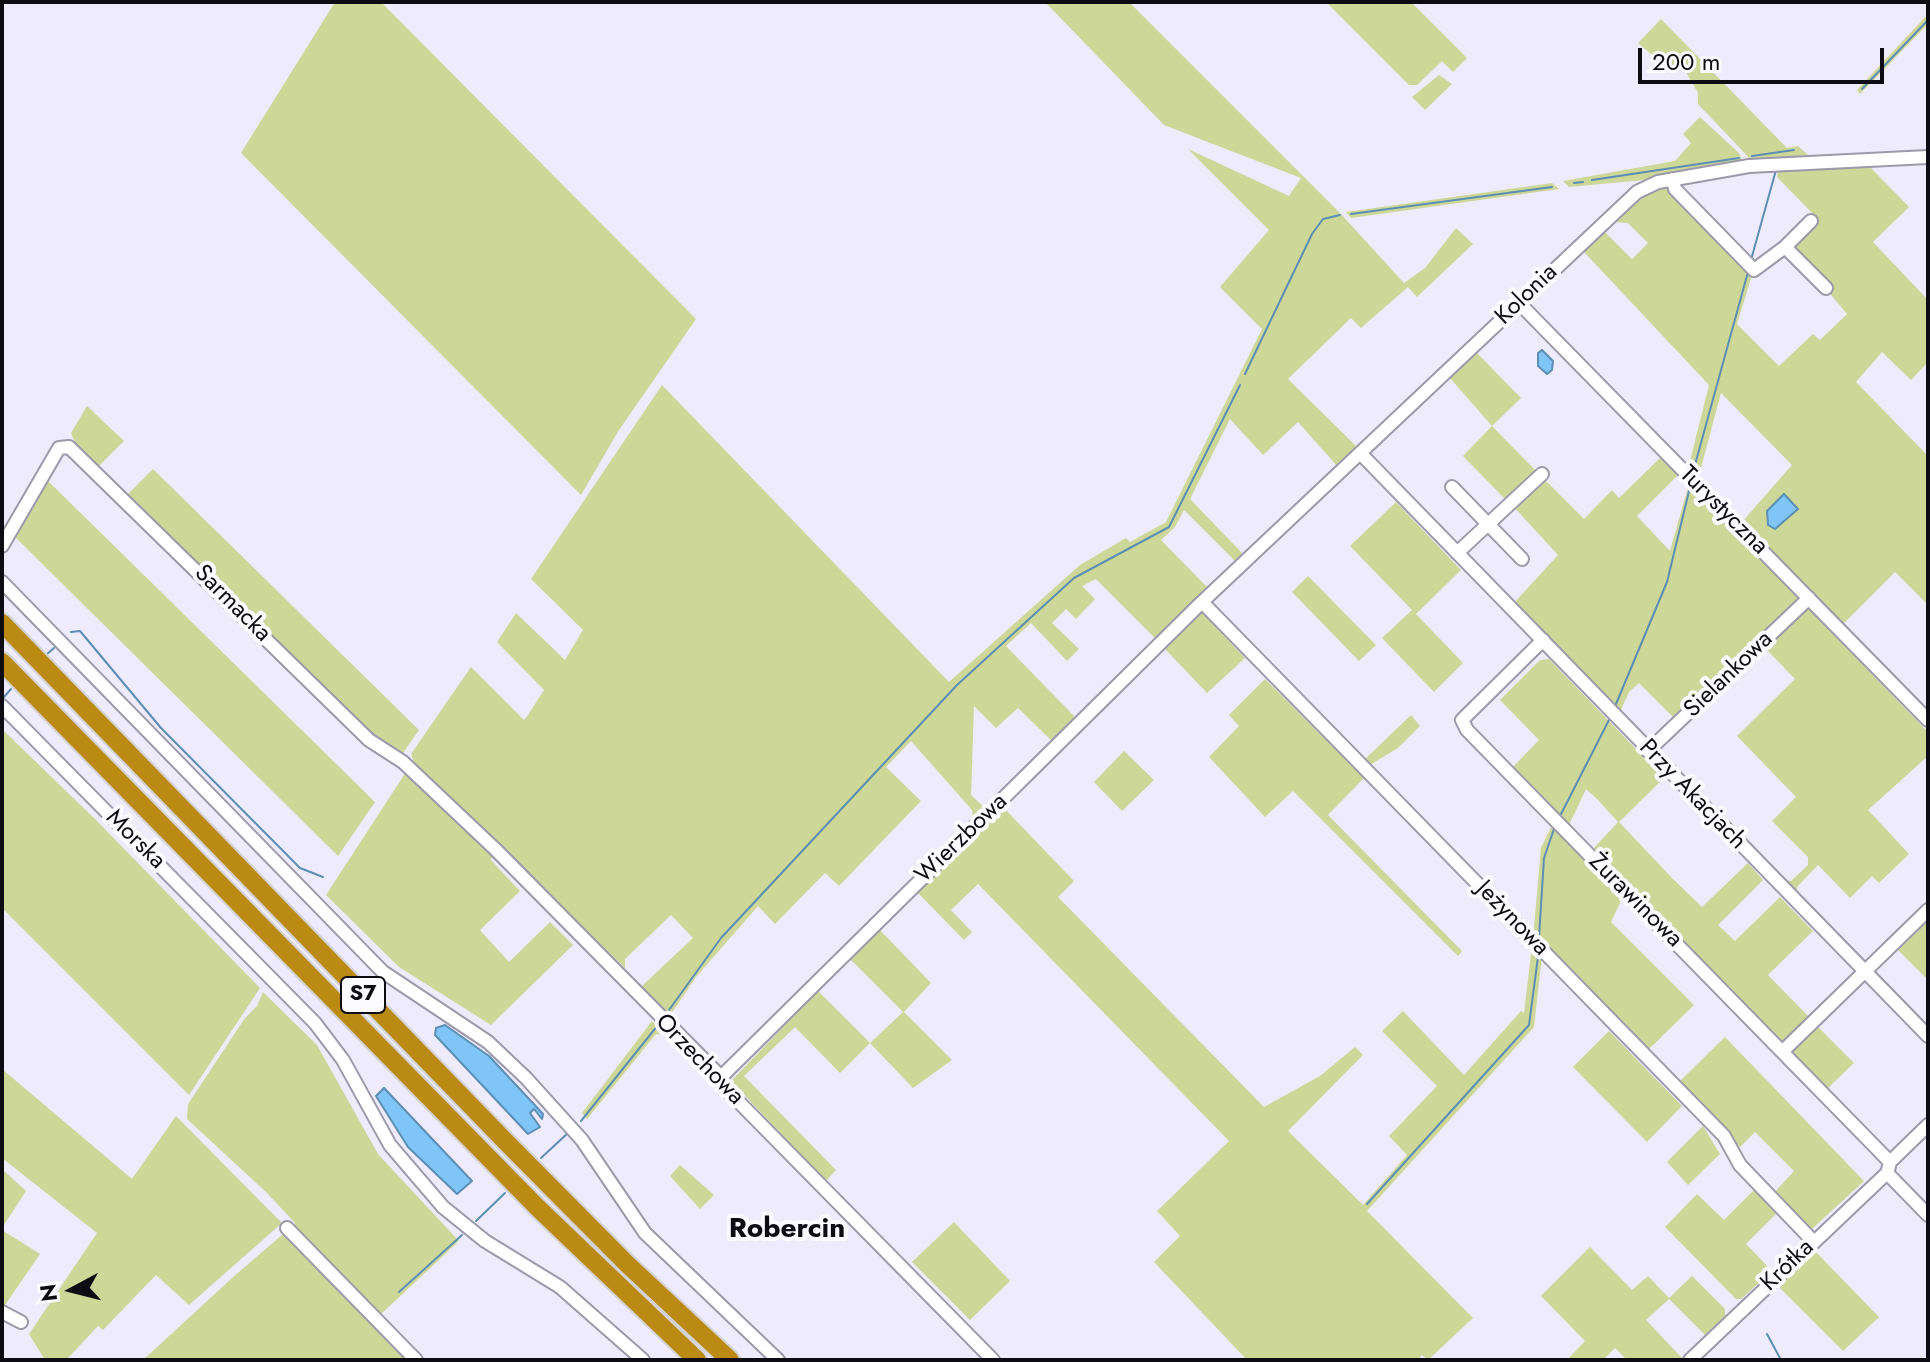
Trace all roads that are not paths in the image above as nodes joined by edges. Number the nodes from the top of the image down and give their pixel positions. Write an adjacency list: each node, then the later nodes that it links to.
1 (1928, 157): 2 (street, Kolonia)
2 (1673, 179): 4 (street); 6 (street, Kolonia)
3 (1811, 221): 4 (street)
4 (1785, 247): 5 (street)
5 (1826, 288)
6 (1519, 303): 7 (street, Kolonia); 15 (street, Turystyczna)
7 (1361, 454): 12 (street, Przy Akacjach); 16 (street, Kolonia)
8 (1542, 474): 10 (street)
9 (1452, 487): 10 (street)
10 (1488, 524): 12 (street); 13 (street)
11 (2, 546): 23 (street, Sarmacka)
12 (1457, 553): 18 (street, Przy Akacjach)
13 (1522, 559)
14 (2, 582): 40 (street)
15 (1809, 598): 21 (street, Turystyczna); 22 (street, Sielankowa)
16 (1202, 602): 28 (street, Wierzbowa); 33 (street, Jeżynowa)
17 (2, 623): 39 (highway, S7)
18 (1543, 640): 22 (street, Przy Akacjach); 27 (street, Żurawinowa)
19 (2, 662): 38 (highway, S7)
20 (2, 706): 37 (street, Morska)
21 (1928, 720)
22 (1648, 751): 25 (street, Przy Akacjach)
23 (403, 762): 28 (street, Orzechowa)
24 (1928, 910): 25 (street)
25 (1866, 973): 26 (street, Przy Akacjach); 27 (street)
26 (1928, 1036)
27 (1783, 1051): 30 (street, Żurawinowa)
28 (721, 1077): 41 (street, Orzechowa)
29 (1928, 1125): 30 (street, Krótka)
30 (1888, 1168): 31 (street, Żurawinowa); 33 (street, Krótka)
31 (1928, 1215)
32 (287, 1228): 36 (street)
33 (1813, 1241): 42 (street, Krótka)
34 (2, 1312): 35 (street)
35 (21, 1322)
36 (416, 1360)
37 (643, 1360)
38 (697, 1360)
39 (730, 1360)
40 (778, 1360)
41 (993, 1360)
42 (1690, 1360)

